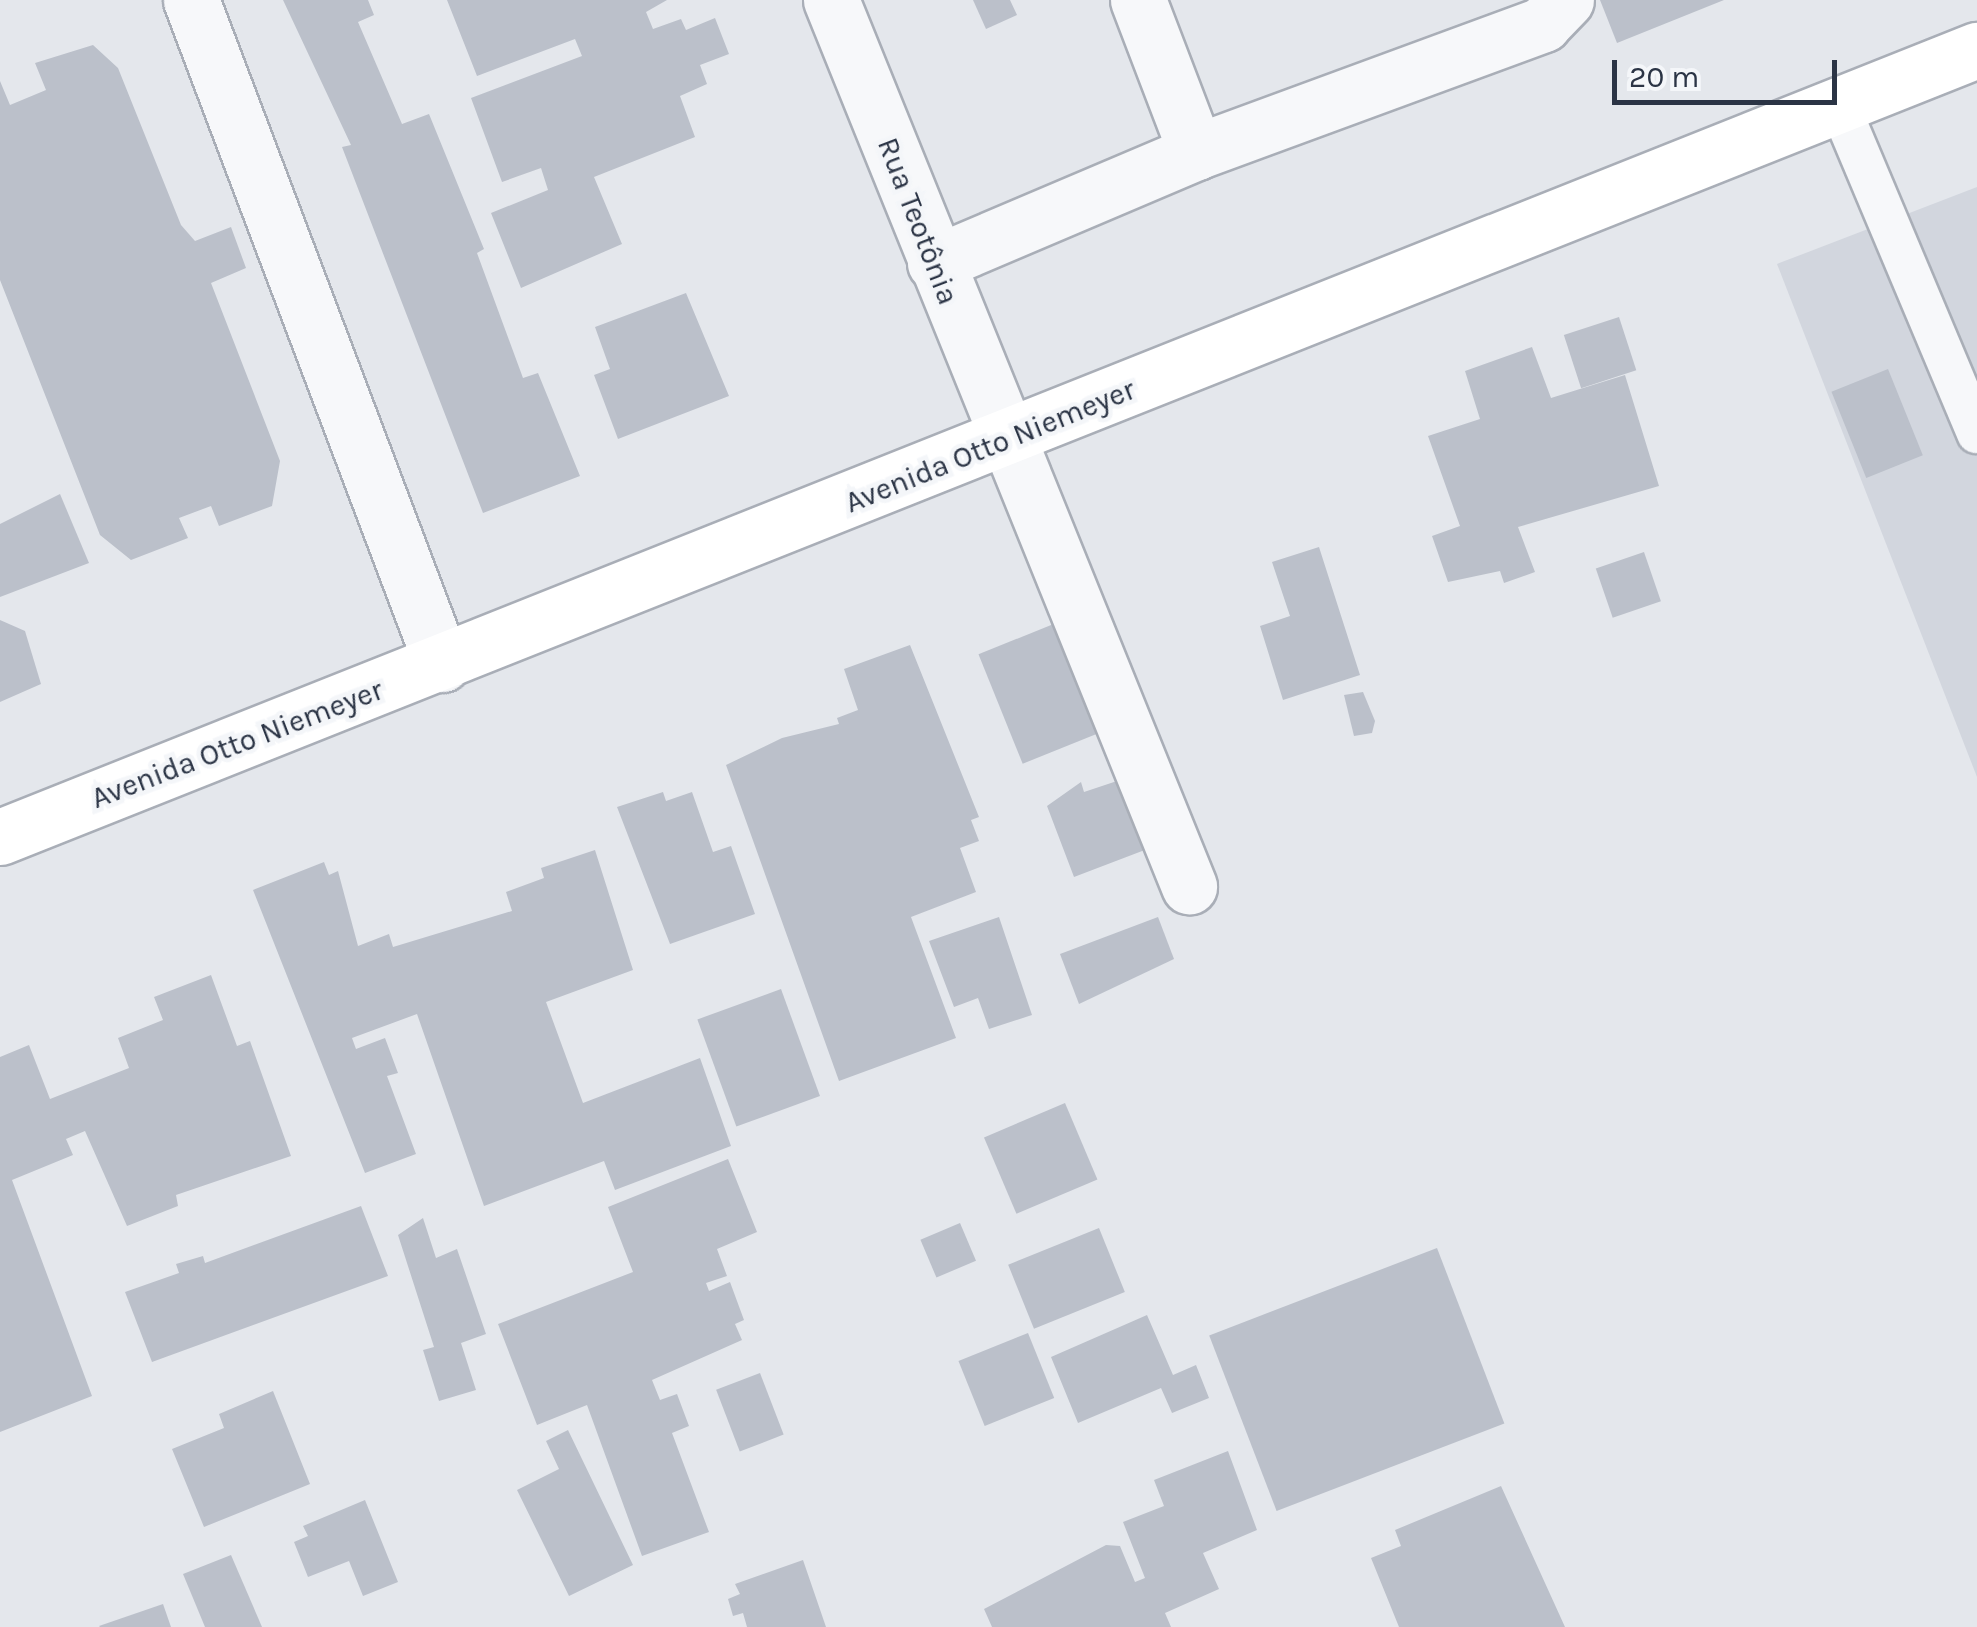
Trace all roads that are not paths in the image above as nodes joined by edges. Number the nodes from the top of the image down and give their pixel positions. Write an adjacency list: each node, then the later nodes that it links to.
1 (191, 0): 11 (street)
2 (831, 0): 8 (street, Rua Teotônia)
3 (1138, 0): 7 (street)
4 (1566, 0): 7 (street)
5 (1977, 50): 6 (main road, Avenida Otto Niemeyer)
6 (1839, 105): 9 (lane); 10 (main road, Avenida Otto Niemeyer)
7 (1196, 152): 8 (street)
8 (935, 263): 10 (street, Rua Teotônia)
9 (1977, 433)
10 (1004, 441): 11 (main road, Avenida Otto Niemeyer); 13 (street, Rua Teotônia)
11 (442, 664): 12 (main road, Avenida Otto Niemeyer)
12 (0, 837)
13 (1189, 886)

